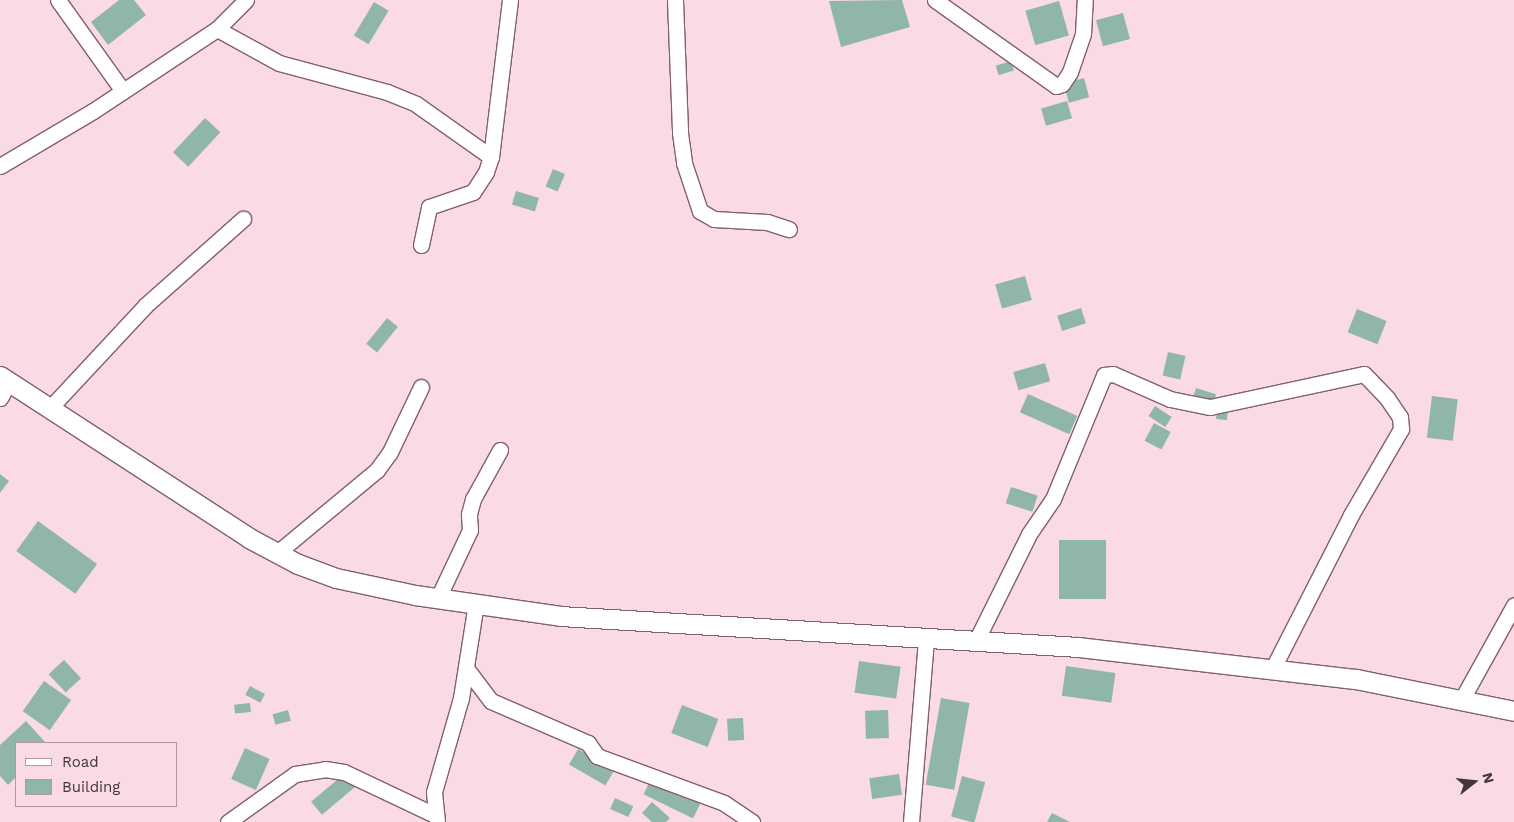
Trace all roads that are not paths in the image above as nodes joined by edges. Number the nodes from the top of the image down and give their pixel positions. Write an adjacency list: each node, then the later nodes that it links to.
1 (58, 0): 8 (street)
2 (246, 0): 7 (street)
3 (510, 0): 9 (street)
4 (675, 0): 12 (street)
5 (935, 0): 6 (street)
6 (1085, 0)
7 (217, 28): 8 (street); 9 (street)
8 (123, 91): 10 (street)
9 (491, 156): 13 (street)
10 (0, 166)
11 (243, 219): 16 (street)
12 (789, 229)
13 (421, 245)
14 (3, 386): 16 (main road)
15 (421, 387): 18 (street)
16 (49, 409): 18 (main road)
17 (500, 450): 19 (street)
18 (277, 553): 19 (main road)
19 (438, 598): 20 (main road)
20 (476, 603): 22 (main road); 24 (street)
21 (1514, 605): 26 (street)
22 (926, 638): 23 (main road); 31 (street)
23 (976, 641): 25 (main road); 25 (street)
24 (466, 668): 28 (street); 30 (street)
25 (1272, 670): 26 (main road)
26 (1462, 699): 27 (main road)
27 (1514, 711)
28 (429, 817): 29 (street)
29 (239, 819)
30 (752, 822)
31 (910, 822)

